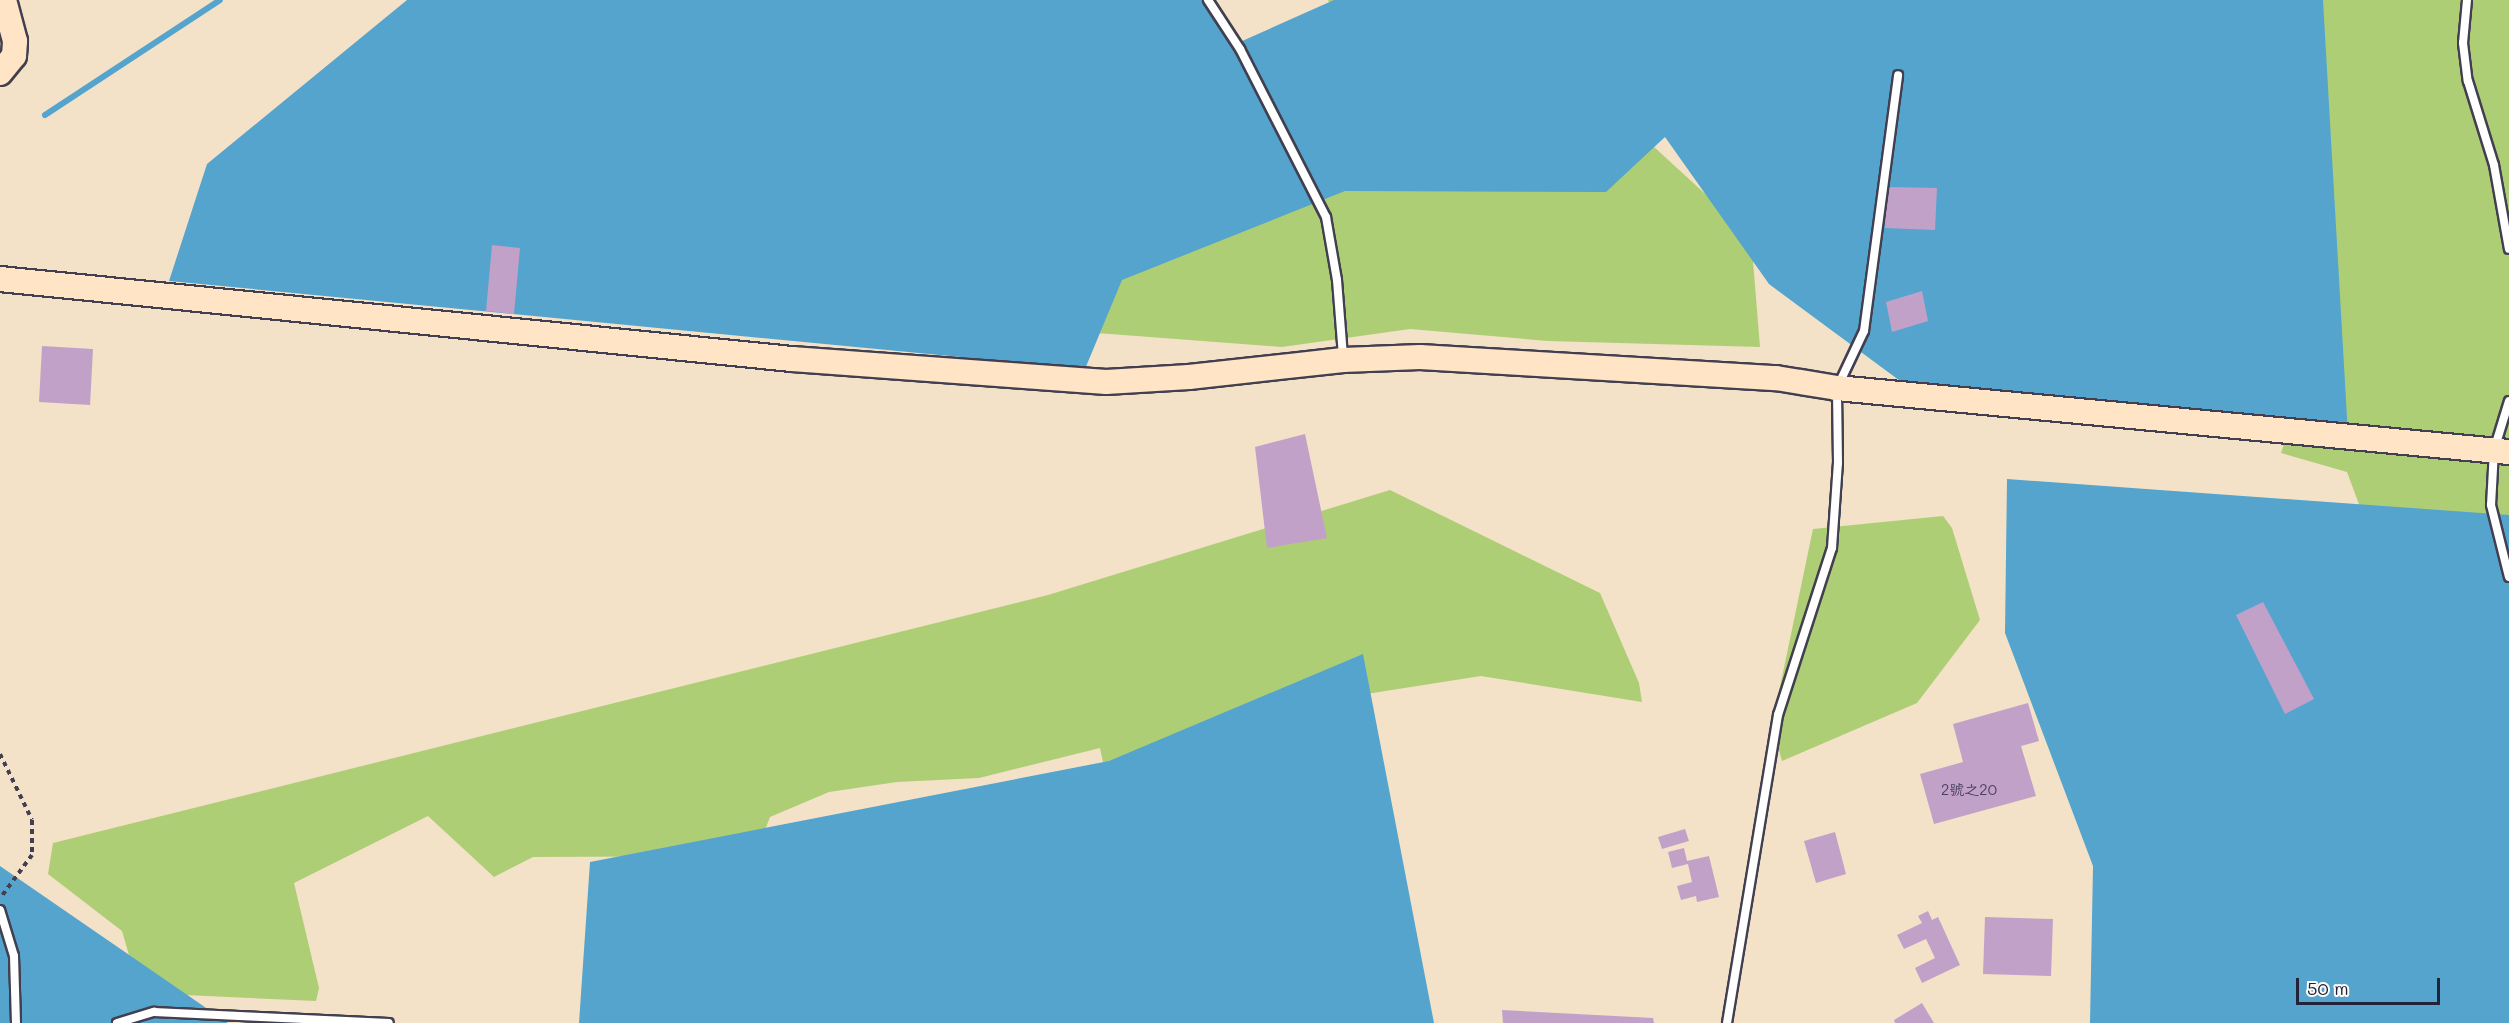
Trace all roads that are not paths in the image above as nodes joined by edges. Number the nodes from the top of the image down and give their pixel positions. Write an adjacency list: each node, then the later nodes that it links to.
1 (4, 0): 4 (street)
2 (1208, 0): 8 (lane)
3 (2467, 0): 6 (lane)
4 (0, 73)
5 (1898, 75): 9 (lane)
6 (2509, 249)
7 (0, 279): 8 (street)
8 (1343, 360): 9 (street)
9 (1837, 388): 11 (street); 17 (lane)
10 (2509, 401): 11 (lane)
11 (2501, 451): 12 (lane)
12 (2509, 577)
13 (0, 910): 14 (lane)
14 (16, 1023)
15 (117, 1023): 16 (lane)
16 (389, 1023)
17 (1727, 1023)

